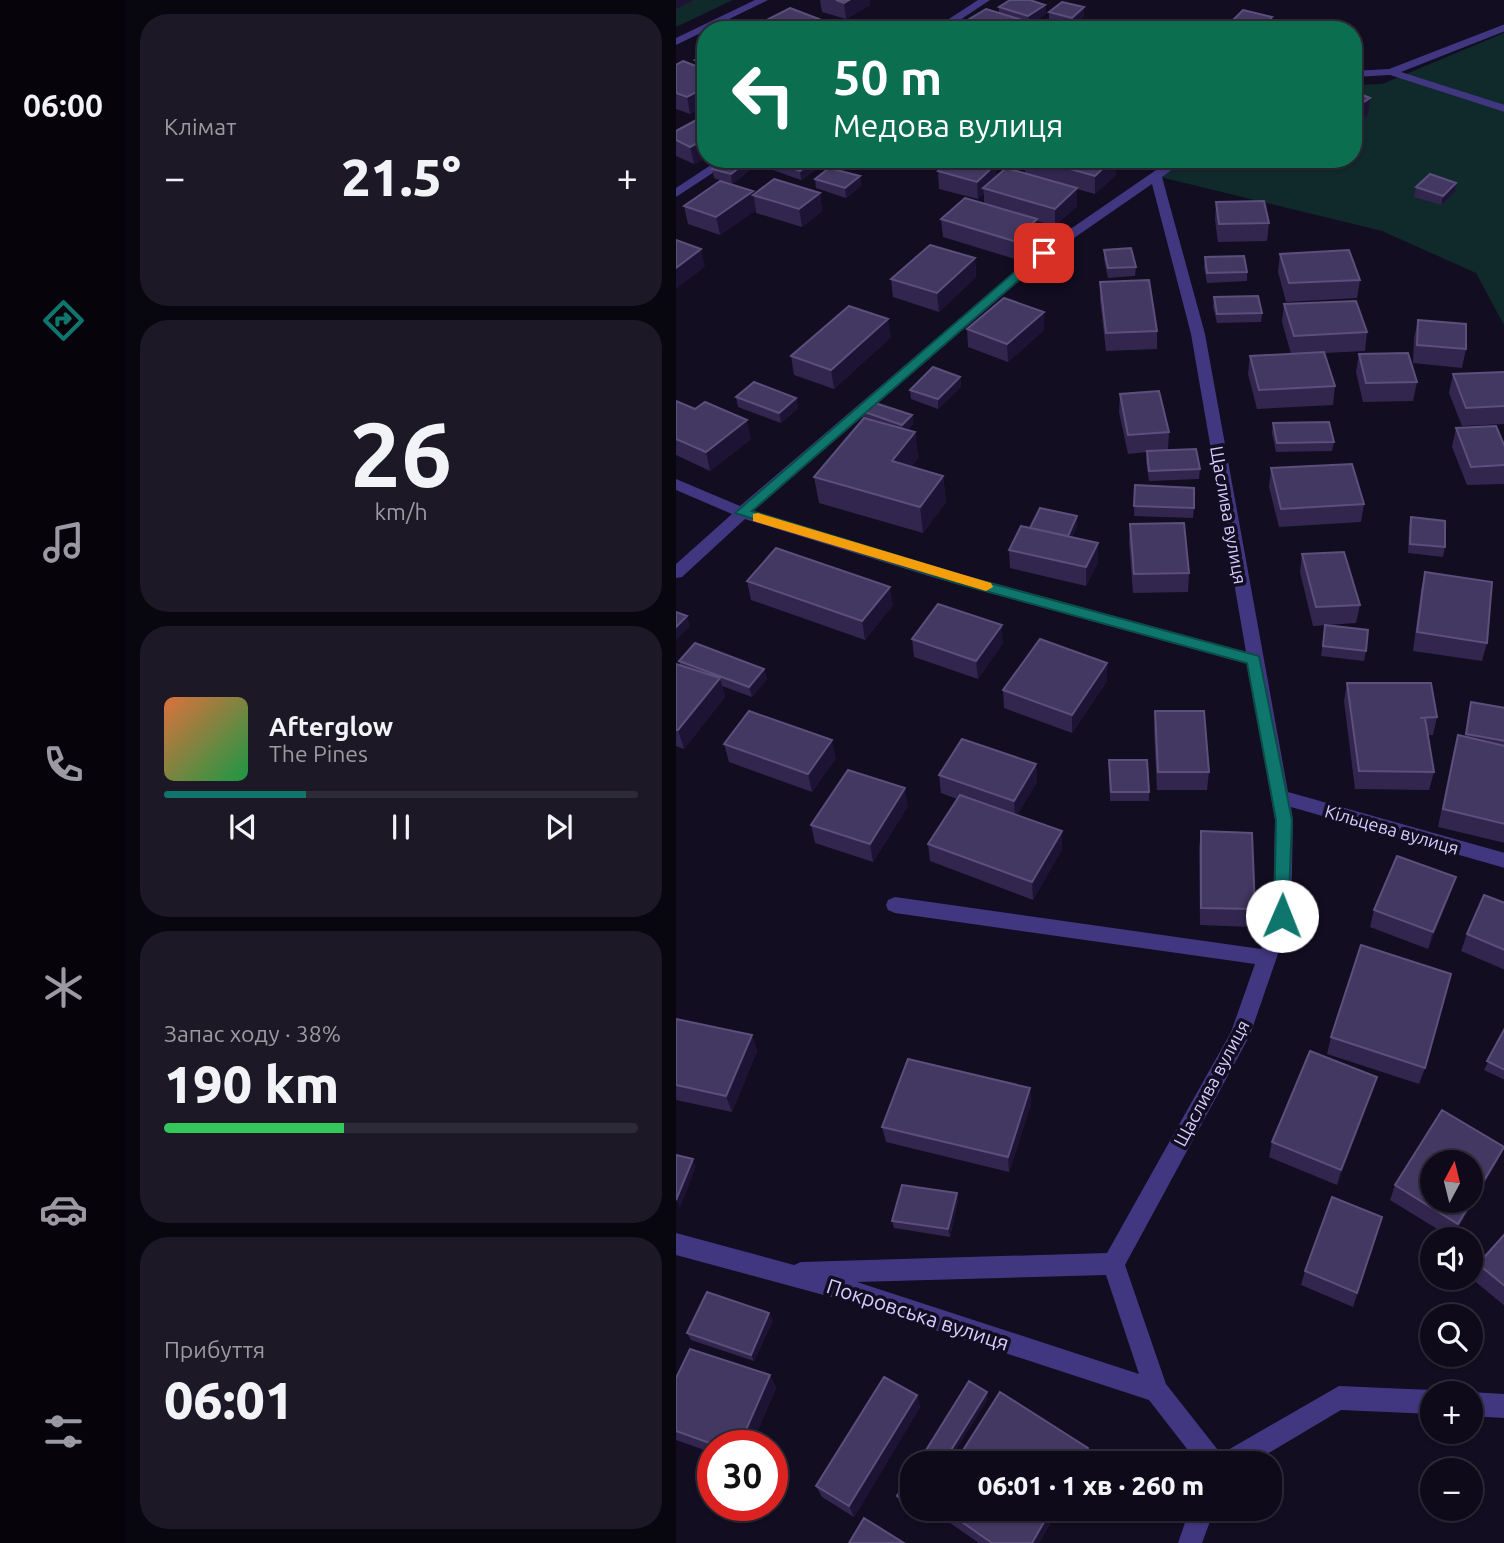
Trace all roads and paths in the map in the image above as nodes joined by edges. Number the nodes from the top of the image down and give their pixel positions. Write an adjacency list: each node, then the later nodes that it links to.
1 (763, 0): 3 (street)
2 (985, 0): 4 (street)
3 (720, 21)
4 (951, 21)
5 (1504, 27): 8 (street)
6 (697, 32): 7 (street)
7 (676, 42)
8 (1391, 72): 9 (street); 10 (street)
9 (1362, 74)
10 (1504, 109)
11 (714, 168): 14 (street)
12 (1167, 168): 13 (street)
13 (1156, 176): 16 (street); 18 (street, Щаслива вулиця)
14 (676, 193)
15 (676, 484): 16 (street)
16 (741, 513): 17 (street); 18 (street)
17 (676, 573)
18 (1254, 660): 19 (street, Щаслива вулиця)
19 (1280, 797): 20 (street, Кільцева вулиця); 22 (street, Щаслива вулиця)
20 (1504, 861)
21 (895, 905): 22 (street)
22 (1268, 958): 24 (street, Щаслива вулиця)
23 (676, 1244): 25 (street, Покровська вулиця)
24 (1113, 1264): 25 (street); 26 (street)
25 (785, 1273): 26 (street, Покровська вулиця)
26 (1157, 1391): 30 (street)
27 (1420, 1401): 31 (street)
28 (1483, 1405): 29 (street)
29 (1504, 1406)
30 (1204, 1451)
31 (1249, 1451)
32 (1198, 1521): 33 (street)
33 (1190, 1543)

